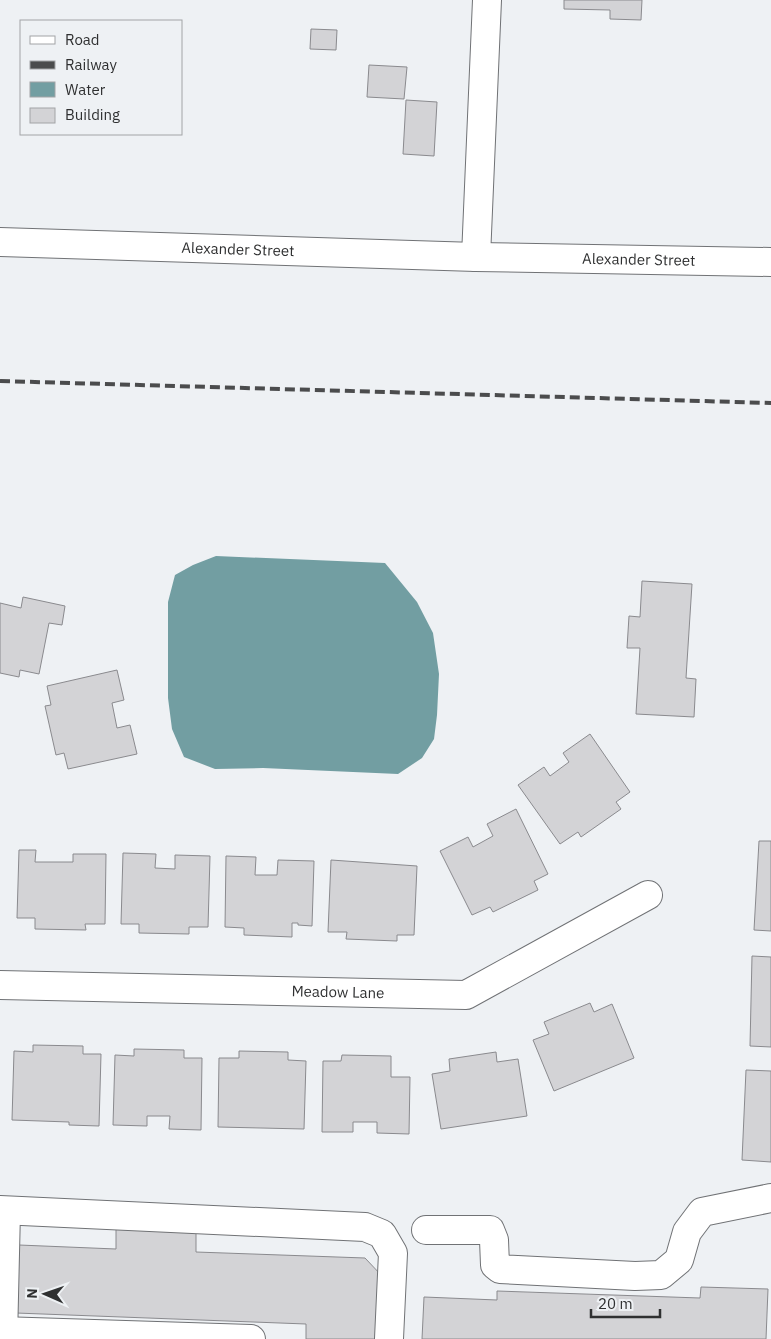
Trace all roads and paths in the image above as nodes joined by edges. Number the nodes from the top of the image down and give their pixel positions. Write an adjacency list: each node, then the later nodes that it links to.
1 (487, 0): 3 (street)
2 (0, 242): 3 (street, Alexander Street)
3 (476, 257): 4 (street, Alexander Street)
4 (771, 262)
5 (648, 894): 6 (street, Meadow Lane)
6 (0, 985)
7 (771, 1198): 9 (street)
8 (3, 1211): 10 (street); 12 (street)
9 (426, 1230)
10 (2, 1334): 11 (street)
11 (251, 1339)
12 (389, 1339)

